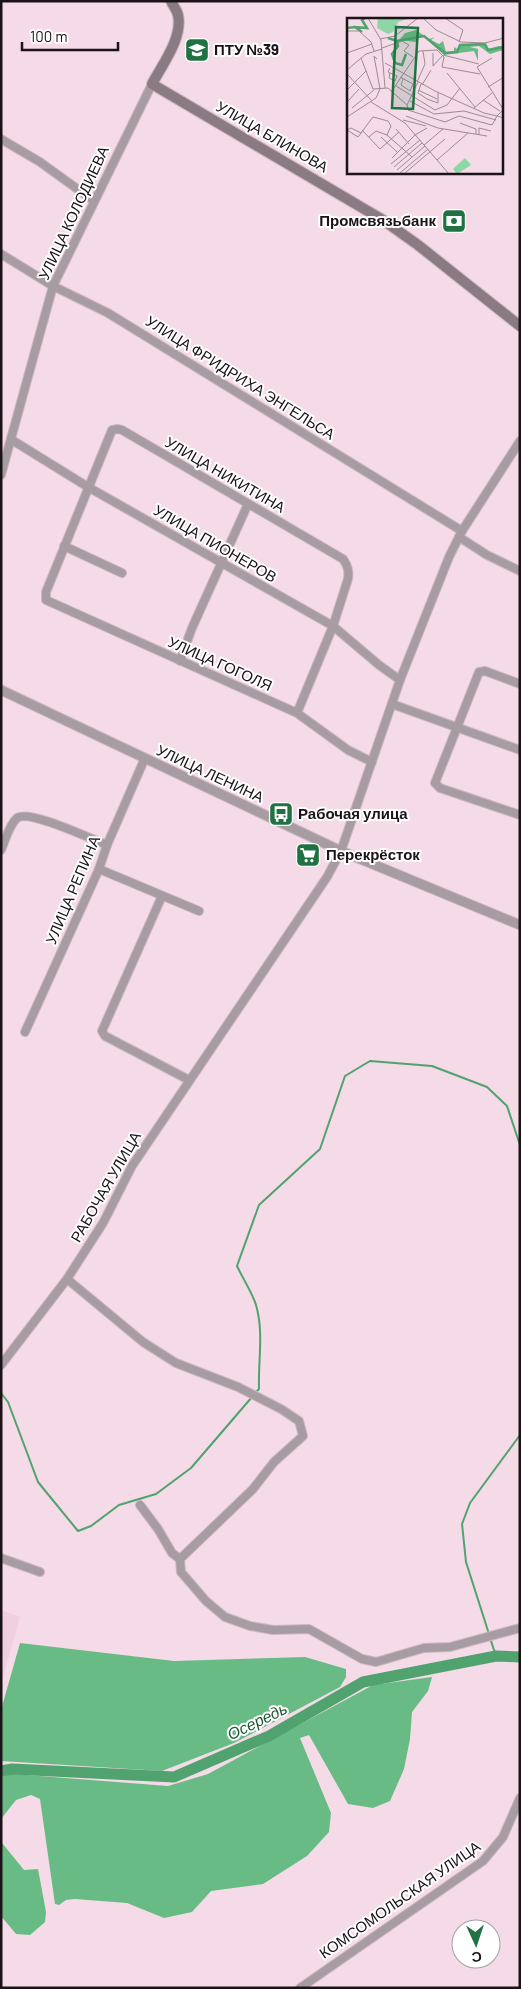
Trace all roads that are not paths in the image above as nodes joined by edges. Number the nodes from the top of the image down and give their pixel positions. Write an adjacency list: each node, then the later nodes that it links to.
1 (171, 1): 2 (main road)
2 (152, 84): 4 (street, УЛИЦА КОЛОДИЕВА); 7 (main road, УЛИЦА БЛИНОВА)
3 (1, 139): 4 (street)
4 (94, 201): 6 (street, УЛИЦА КОЛОДИЕВА)
5 (1, 254): 6 (street, УЛИЦА ФРИДРИХА ЭНГЕЛЬСА)
6 (54, 286): 8 (street, УЛИЦА КОЛОДИЕВА); 13 (street, УЛИЦА ФРИДРИХА ЭНГЕЛЬСА)
7 (520, 326)
8 (12, 440): 10 (street, УЛИЦА КОЛОДИЕВА); 11 (street, УЛИЦА ПИОНЕРОВ)
9 (519, 442): 13 (street, РАБОЧАЯ УЛИЦА)
10 (1, 475)
11 (88, 487): 12 (street, УЛИЦА НИКИТИНА); 14 (street, УЛИЦА НИКИТИНА); 15 (street, УЛИЦА ПИОНЕРОВ)
12 (248, 504): 15 (street); 19 (street, УЛИЦА НИКИТИНА)
13 (460, 534): 16 (street, УЛИЦА ФРИДРИХА ЭНГЕЛЬСА); 21 (street, РАБОЧАЯ УЛИЦА)
14 (64, 546): 17 (street); 18 (street, УЛИЦА НИКИТИНА)
15 (222, 564): 19 (street, УЛИЦА ПИОНЕРОВ); 20 (street)
16 (520, 571)
17 (122, 574)
18 (49, 602): 20 (street, УЛИЦА ГОГОЛЯ)
19 (332, 626): 21 (street, УЛИЦА ПИОНЕРОВ); 25 (street, УЛИЦА НИКИТИНА)
20 (180, 661): 25 (street, УЛИЦА ГОГОЛЯ)
21 (400, 680): 24 (street, РАБОЧАЯ УЛИЦА)
22 (520, 684): 26 (street)
23 (1, 690): 28 (street, УЛИЦА ЛЕНИНА)
24 (392, 704): 26 (street); 29 (street, РАБОЧАЯ УЛИЦА)
25 (297, 713): 29 (street, УЛИЦА ГОГОЛЯ)
26 (456, 727): 27 (street); 30 (street)
27 (520, 750)
28 (145, 758): 31 (street, УЛИЦА РЕПИНА); 33 (street, УЛИЦА ЛЕНИНА)
29 (372, 762): 33 (street, РАБОЧАЯ УЛИЦА)
30 (520, 815)
31 (106, 845): 32 (street); 34 (street, УЛИЦА РЕПИНА)
32 (1, 850)
33 (341, 851): 37 (street, УЛИЦА ЛЕНИНА); 39 (street, РАБОЧАЯ УЛИЦА)
34 (99, 869): 35 (street); 38 (street, УЛИЦА РЕПИНА)
35 (162, 896): 36 (street); 39 (street)
36 (198, 910)
37 (520, 925)
38 (25, 1032)
39 (189, 1080): 40 (street, РАБОЧАЯ УЛИЦА)
40 (67, 1280): 41 (street, РАБОЧАЯ УЛИЦА); 44 (street)
41 (1, 1365)
42 (140, 1505): 44 (street)
43 (1, 1558): 45 (street)
44 (180, 1559): 46 (street)
45 (40, 1572)
46 (520, 1628)
47 (520, 1798): 48 (street, КОМСОМОЛЬСКАЯ УЛИЦА)
48 (300, 1988)

